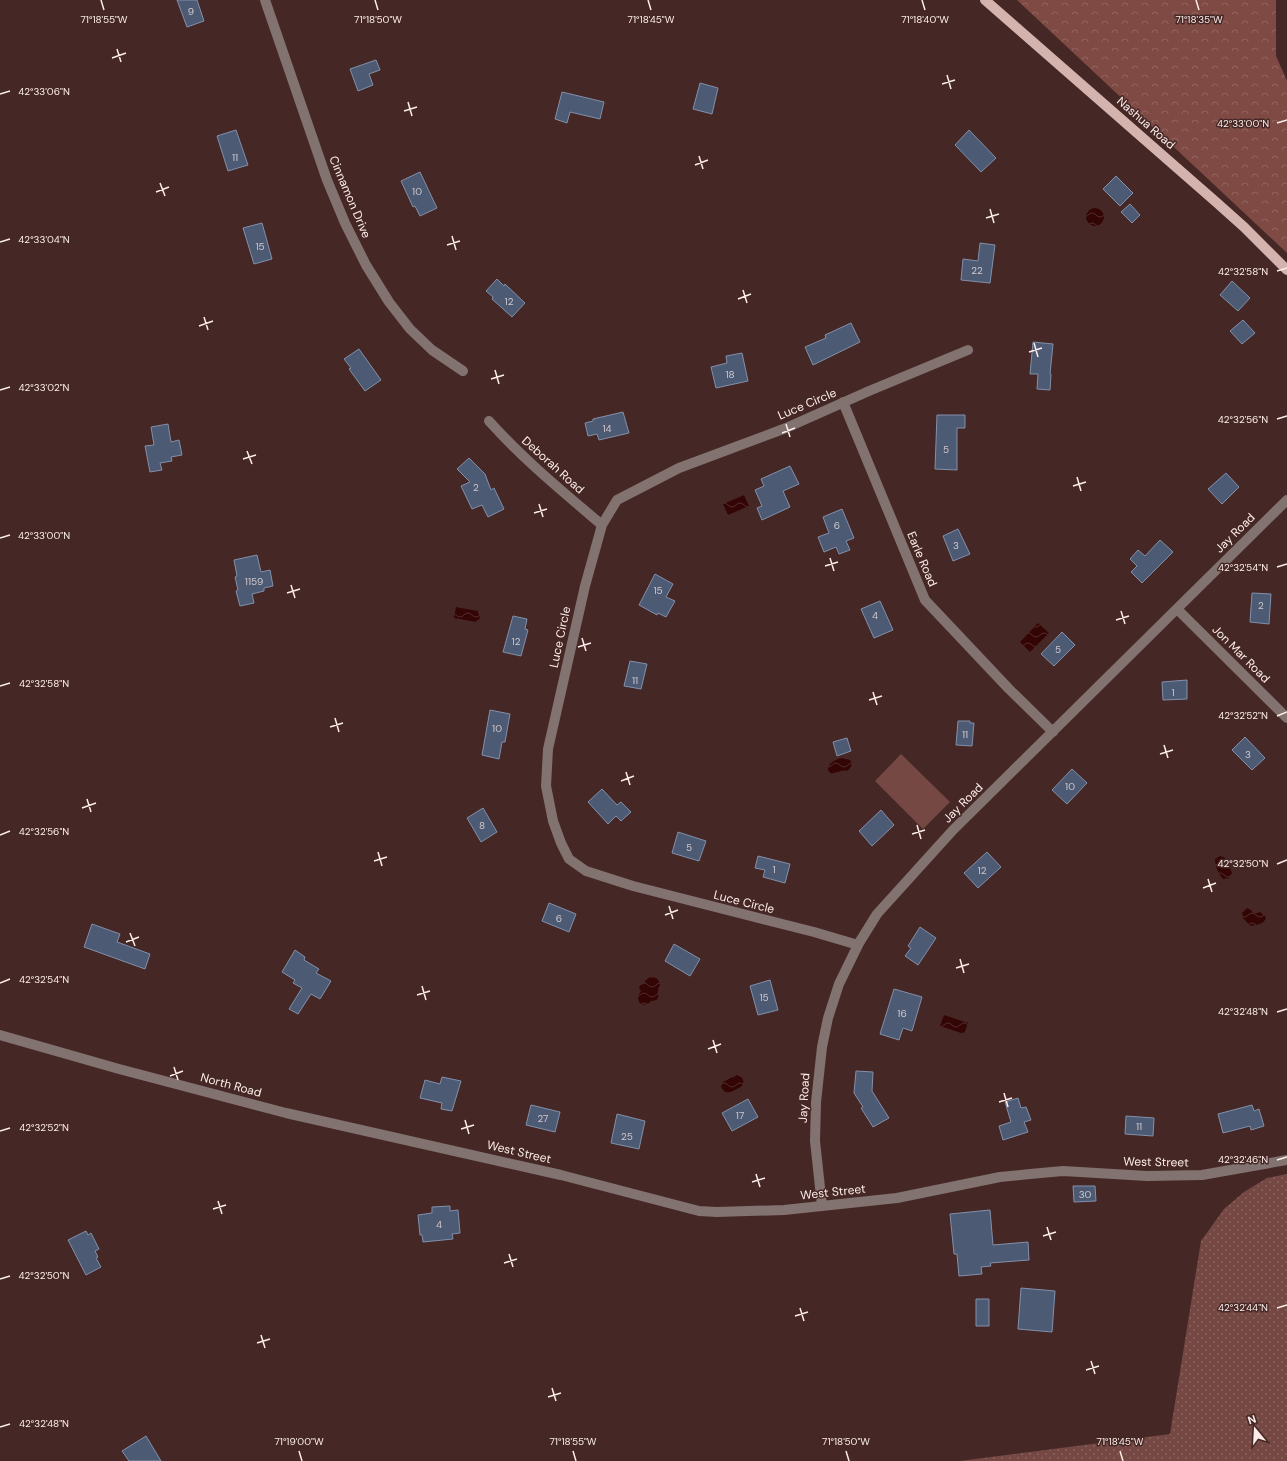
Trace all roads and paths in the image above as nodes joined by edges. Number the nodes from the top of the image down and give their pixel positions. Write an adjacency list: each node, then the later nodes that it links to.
1 (265, 0): 5 (street, Cinnamon Drive)
2 (985, 0): 3 (main road, Nashua Road)
3 (1287, 270)
4 (968, 350): 6 (street, Luce Circle)
5 (463, 371)
6 (843, 402): 9 (street, Luce Circle); 12 (street, Earle Road)
7 (489, 421): 9 (street, Deborah Road)
8 (1287, 500): 10 (street, Jay Road)
9 (602, 525): 13 (street, Luce Circle)
10 (1176, 609): 11 (street, Jon Mar Road); 12 (street, Jay Road)
11 (1287, 718)
12 (1053, 732): 13 (street, Jay Road)
13 (858, 945): 17 (street, Jay Road)
14 (0, 1035): 15 (street, North Road)
15 (387, 1136): 17 (street, West Street)
16 (1287, 1160): 17 (street, West Street)
17 (822, 1206)

